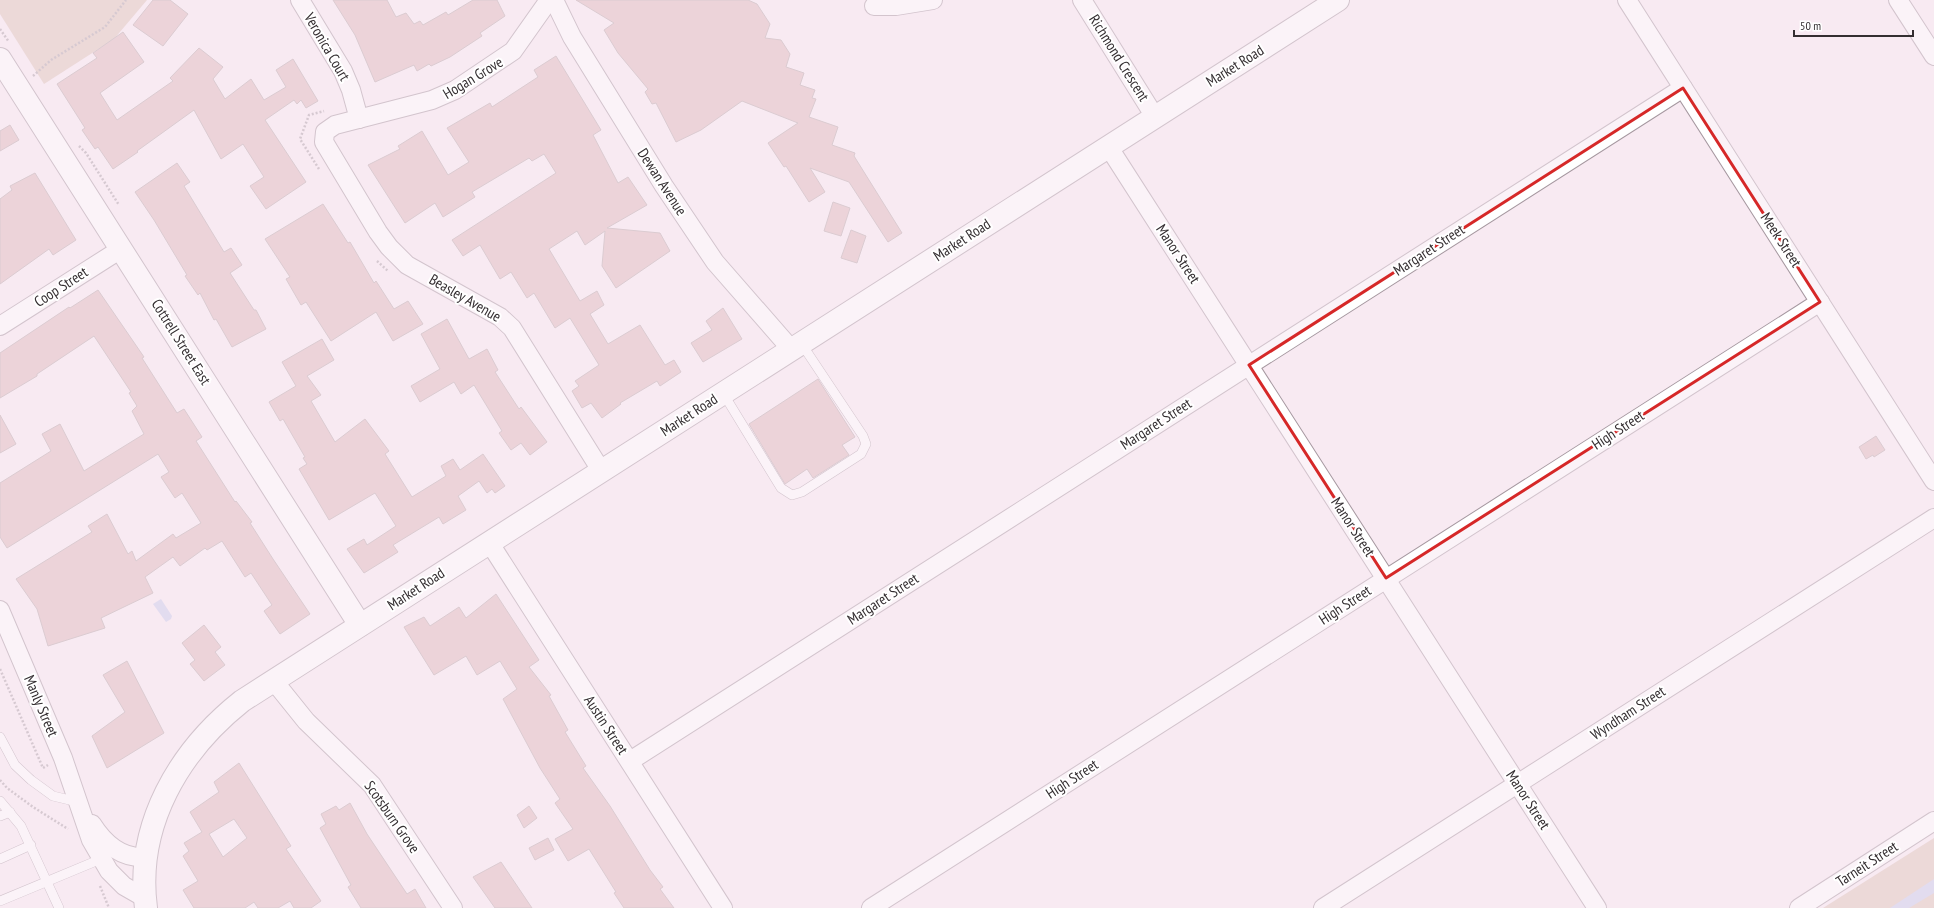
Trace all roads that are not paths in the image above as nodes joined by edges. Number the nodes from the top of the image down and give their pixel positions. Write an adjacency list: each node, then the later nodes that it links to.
1 (300, 0): 13 (street, Veronica Court)
2 (549, 0): 13 (street, Hogan Grove)
3 (554, 0): 20 (street, Dewan Avenue)
4 (934, 0): 9 (street)
5 (1082, 0): 14 (street, Richmond Crescent)
6 (1338, 0): 14 (street, Market Road)
7 (1627, 0): 12 (street, Meek Street)
8 (1898, 0): 10 (street)
9 (874, 6)
10 (1934, 56)
11 (0, 59): 17 (street, Cottrell Street East)
12 (1683, 88): 18 (street, Meek Street); 21 (street, Margaret Street)
13 (357, 111): 15 (street, Hogan Grove)
14 (1155, 117): 16 (street, Market Road)
15 (325, 132): 23 (street, Beasley Avenue)
16 (1108, 146): 20 (street, Market Road); 21 (street, Manor Street)
17 (121, 249): 19 (street, Coop Street); 29 (street, Cottrell Street East)
18 (1820, 302): 24 (street, Meek Street); 27 (street, High Street)
19 (0, 326)
20 (796, 346): 22 (street, Market Road); 22 (lane)
21 (1250, 365): 27 (street, Manor Street); 32 (street, Margaret Street)
22 (723, 393): 23 (street, Market Road)
23 (602, 472): 26 (street, Market Road)
24 (1934, 481)
25 (1934, 518): 33 (street, Wyndham Street)
26 (489, 542): 29 (street, Market Road); 32 (street, Austin Street)
27 (1386, 578): 33 (street, Manor Street); 49 (street, High Street)
28 (0, 610): 35 (street, Manly Street)
29 (360, 625): 30 (street, Market Road)
30 (273, 680): 40 (street, Market Road); 47 (street, Scotsburn Grove)
31 (0, 736): 35 (lane)
32 (630, 761): 48 (street, Austin Street)
33 (1518, 783): 50 (street, Wyndham Street); 51 (street, Manor Street)
34 (0, 801): 36 (lane)
35 (80, 802): 40 (street, Manly Street); 42 (street, Manly Street)
36 (10, 812): 37 (lane); 39 (lane)
37 (0, 816)
38 (1934, 821): 52 (street, Tarneit Street)
39 (31, 846): 41 (lane); 43 (lane)
40 (146, 857): 45 (street, Market Road)
41 (0, 859)
42 (101, 859): 43 (lane); 45 (street, Manly Street)
43 (47, 881): 44 (lane); 46 (lane)
44 (0, 901)
45 (146, 903)
46 (59, 908)
47 (453, 908)
48 (723, 908)
49 (871, 908)
50 (1322, 908)
51 (1597, 908)
52 (1799, 908)

